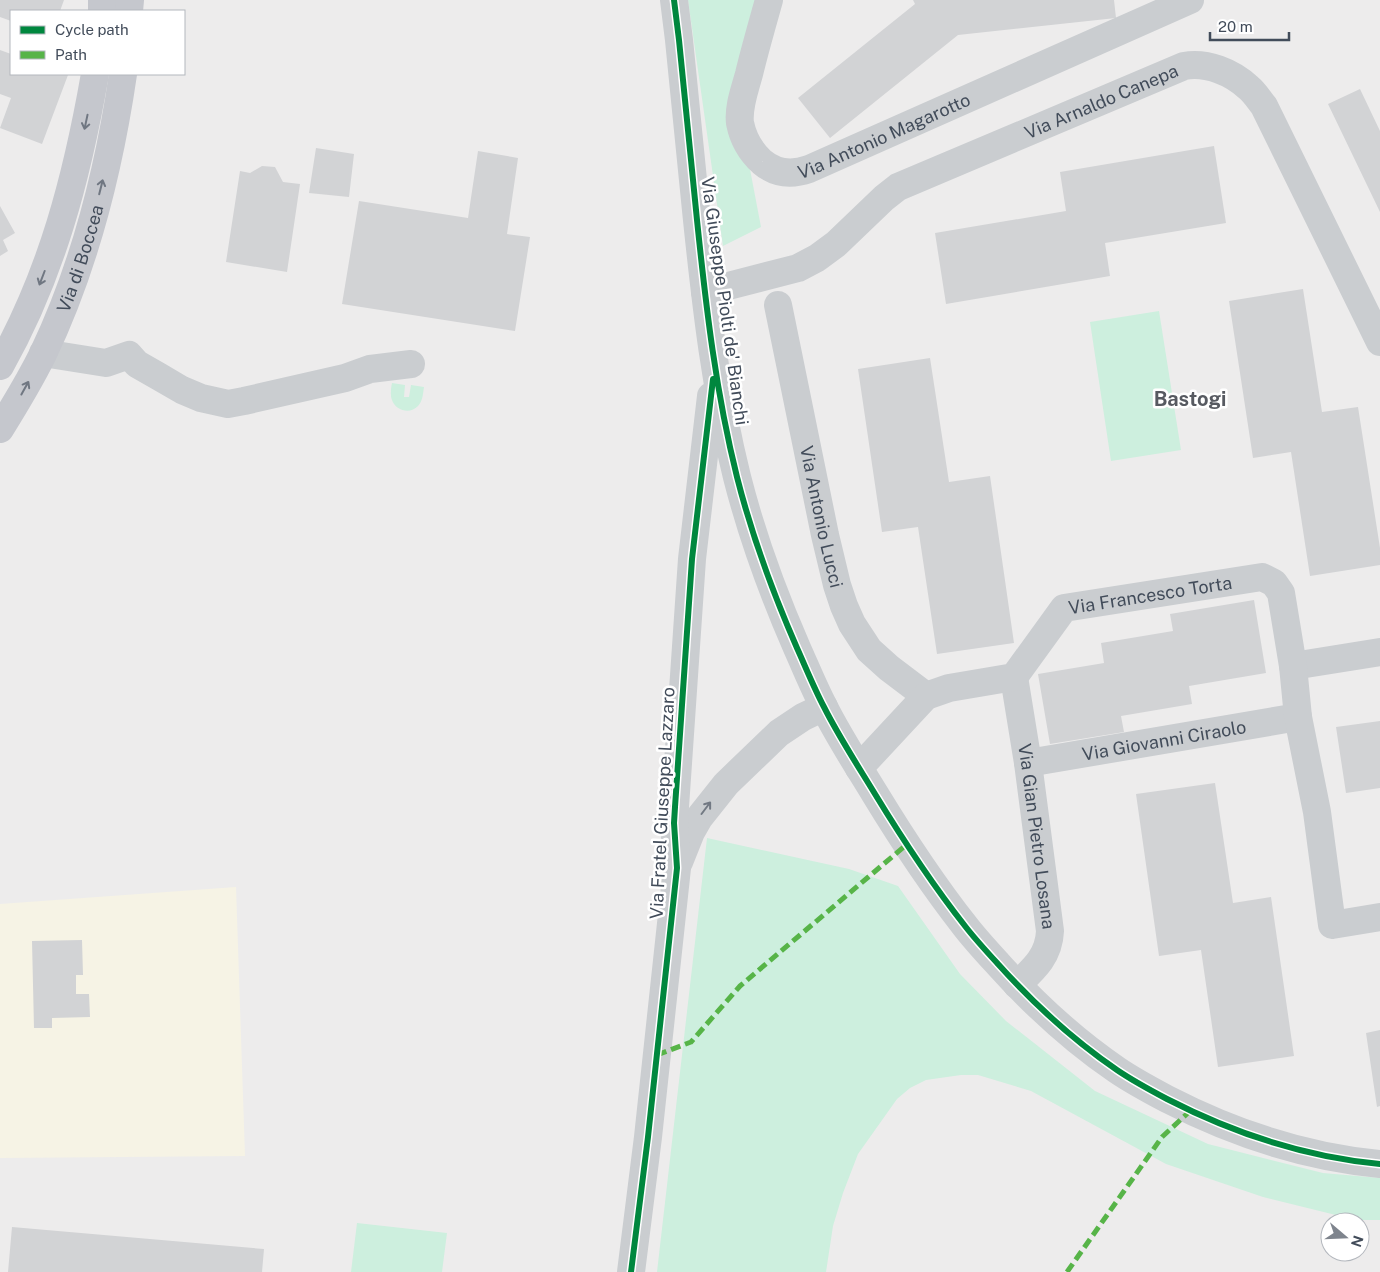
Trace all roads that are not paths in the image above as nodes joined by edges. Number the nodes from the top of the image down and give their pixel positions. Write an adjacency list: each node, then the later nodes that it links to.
1 (674, 0): 7 (street, Via Giuseppe Piolti de' Bianchi)
2 (769, 0): 4 (street, Via Antonio Magarotto)
3 (1190, 0): 4 (street, Via Antonio Magarotto)
4 (1159, 6)
5 (95, 75): 13 (main road, Via di Boccea, one-way to 13)
6 (123, 75): 10 (main road, Via di Boccea, one-way to 6)
7 (705, 292): 9 (street, Via Arnaldo Canepa); 12 (street, Via Giuseppe Piolti de' Bianchi)
8 (778, 305): 18 (street, Via Antonio Lucci)
9 (1380, 342)
10 (43, 353): 11 (street); 14 (main road, Via di Boccea, one-way to 10)
11 (411, 364)
12 (715, 364): 19 (street, Via Giuseppe Piolti de' Bianchi); 23 (street, Via Fratel Giuseppe Lazzaro)
13 (0, 366)
14 (0, 430)
15 (1380, 652): 16 (street)
16 (1293, 666): 17 (street, Via Francesco Torta); 20 (street, Via Francesco Torta)
17 (1014, 677): 18 (street); 21 (street, Via Gian Pietro Losana)
18 (926, 696): 22 (street)
19 (824, 707): 22 (street, Via Giuseppe Piolti de' Bianchi); 23 (street, Via Fratel Giuseppe Lazzaro, one-way to 19)
20 (1298, 717): 21 (street, Via Giovanni Ciraolo); 24 (street, Via Francesco Torta)
21 (1028, 763): 25 (street, Via Gian Pietro Losana)
22 (859, 768): 25 (street, Via Giuseppe Piolti de' Bianchi)
23 (677, 868): 27 (street, Via Fratel Giuseppe Lazzaro)
24 (1380, 917)
25 (1017, 985): 26 (street, Via Giuseppe Piolti de' Bianchi)
26 (1380, 1164)
27 (631, 1272)

